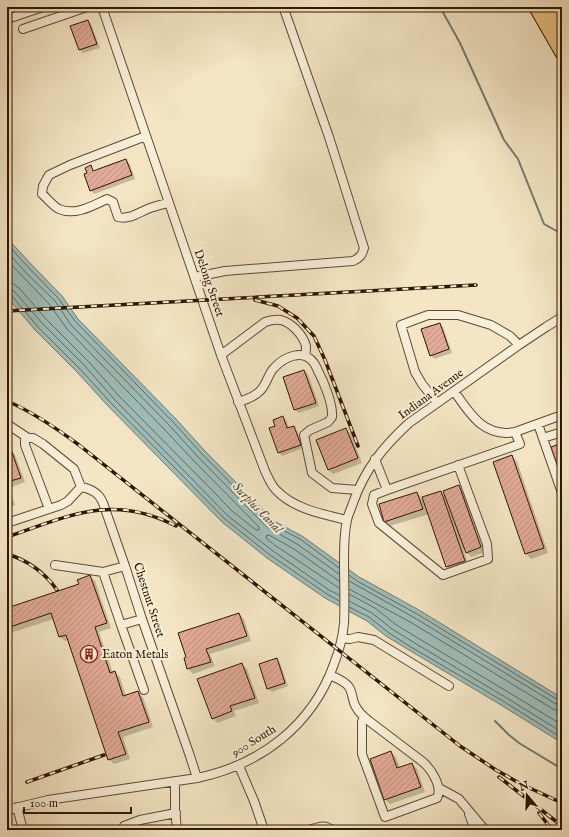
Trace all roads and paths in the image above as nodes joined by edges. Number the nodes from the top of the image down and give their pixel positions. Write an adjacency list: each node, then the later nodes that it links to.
1 (42, 7): 7 (street)
2 (87, 7): 8 (street)
3 (102, 7): 11 (street, Delong Street)
4 (283, 7): 13 (street)
5 (535, 7): 10 (highway)
6 (548, 7): 9 (highway)
7 (7, 19)
8 (23, 29)
9 (562, 30)
10 (562, 54)
11 (146, 136): 12 (street, Delong Street); 12 (street)
12 (169, 203): 13 (street, Delong Street)
13 (195, 277): 16 (street, Delong Street)
14 (562, 317): 15 (street, Indiana Avenue)
15 (519, 345): 18 (street, Indiana Avenue); 20 (street)
16 (221, 355): 17 (street); 19 (street, Delong Street)
17 (305, 356): 19 (street); 31 (street)
18 (454, 391): 20 (street, Indiana Avenue); 24 (street)
19 (238, 402): 35 (street, Delong Street)
20 (437, 403): 28 (street, Indiana Avenue)
21 (562, 416): 23 (street)
22 (7, 424): 26 (street)
23 (538, 424): 24 (street); 27 (street)
24 (516, 432): 29 (street)
25 (562, 432): 27 (street)
26 (28, 438): 30 (street); 34 (street)
27 (543, 438): 33 (street)
28 (376, 459): 31 (street, Indiana Avenue); 32 (street)
29 (458, 465): 32 (street); 32 (street)
30 (81, 487): 34 (street); 38 (street, Chestnut Street)
31 (358, 490): 35 (street, Indiana Avenue)
32 (387, 490)
33 (562, 493)
34 (48, 509): 36 (street)
35 (347, 520): 42 (street, 900 South)
36 (7, 523)
37 (55, 565): 39 (street)
38 (125, 566): 39 (street); 40 (street, Chestnut Street)
39 (103, 572): 41 (street)
40 (142, 619): 41 (street); 48 (street, Chestnut Street)
41 (121, 625): 45 (street)
42 (342, 638): 43 (street, 900 South); 44 (street)
43 (330, 675): 46 (street); 47 (street, 900 South)
44 (449, 686)
45 (144, 690)
46 (364, 717): 50 (street); 50 (street)
47 (239, 766): 48 (street, 900 South); 58 (street)
48 (197, 778): 49 (street, 900 South)
49 (175, 781): 51 (street, 900 South); 54 (street)
50 (439, 788): 52 (street)
51 (17, 807): 53 (street, 900 South); 55 (street)
52 (468, 809): 61 (street); 62 (street)
53 (7, 810)
54 (176, 813): 56 (street); 57 (street)
55 (24, 830)
56 (123, 830)
57 (177, 830)
58 (264, 830)
59 (309, 830): 60 (street)
60 (332, 830)
61 (475, 830)
62 (485, 830)

